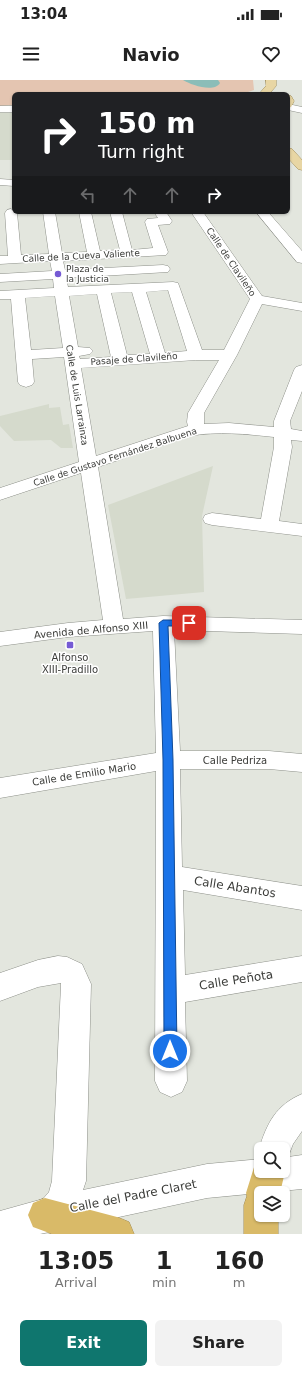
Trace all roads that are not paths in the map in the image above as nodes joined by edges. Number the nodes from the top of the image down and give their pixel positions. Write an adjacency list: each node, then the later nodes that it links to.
1 (290, 98): 2 (street)
2 (302, 100)
3 (290, 107): 6 (street)
4 (12, 108): 5 (street)
5 (0, 109)
6 (302, 110)
7 (290, 153): 8 (main road)
8 (302, 167)
9 (0, 182): 10 (street)
10 (12, 184)
11 (6, 213): 22 (street)
12 (49, 214): 21 (street, Calle de Luis Larrainza)
13 (85, 214): 20 (street)
14 (117, 214): 18 (street)
15 (161, 214): 18 (street, Calle de la Cueva Valiente)
16 (198, 214): 38 (street, Calle de Clavileño)
17 (264, 214): 24 (street)
18 (128, 254): 20 (street, Calle de la Cueva Valiente)
19 (78, 256): 20 (street, Calle de la Cueva Valiente); 21 (street, Calle de la Cueva Valiente); 27 (street)
20 (94, 256)
21 (55, 257): 23 (street, Calle de la Cueva Valiente); 28 (street, Calle de Luis Larrainza)
22 (16, 259): 23 (street, Calle de la Cueva Valiente); 25 (street, Calle de la Cueva Valiente)
23 (32, 259): 29 (street)
24 (302, 259)
25 (0, 260)
26 (163, 269): 27 (street)
27 (82, 273): 28 (street); 33 (street)
28 (58, 274): 29 (street); 34 (street, Calle de Luis Larrainza)
29 (35, 276): 30 (street); 36 (street)
30 (0, 278)
31 (138, 288): 32 (street); 42 (street); 45 (street)
32 (103, 290): 33 (street); 40 (street)
33 (85, 291): 34 (street)
34 (61, 292): 36 (street); 44 (street, Calle de Luis Larrainza)
35 (18, 294): 36 (street); 37 (street); 41 (street)
36 (36, 294)
37 (0, 296)
38 (257, 300): 39 (street); 43 (street, Calle de Clavileño)
39 (302, 307)
40 (118, 354): 44 (street, Pasaje de Clavileño); 45 (street, Pasaje de Clavileño)
41 (23, 355): 44 (street, Pasaje de Clavileño); 47 (street)
42 (196, 355): 43 (street); 45 (street, Pasaje de Clavileño)
43 (229, 355): 48 (street, Calle de Clavileño)
44 (71, 358): 51 (street, Calle de Luis Larrainza)
45 (159, 358)
46 (302, 370): 49 (street)
47 (26, 382)
48 (198, 429): 49 (street, Calle de Gustavo Fernández Balbuena); 51 (street, Calle de Gustavo Fernández Balbuena)
49 (282, 433): 50 (street, Calle de Gustavo Fernández Balbuena); 54 (street)
50 (302, 436)
51 (88, 466): 52 (street, Calle de Gustavo Fernández Balbuena); 57 (street, Calle de Luis Larrainza)
52 (0, 494)
53 (212, 519): 54 (street)
54 (269, 525): 55 (street)
55 (302, 530)
56 (163, 623): 57 (street, Avenida de Alfonso XIII); 58 (street, Avenida de Alfonso XIII); 60 (street)
57 (114, 626): 59 (street, Avenida de Alfonso XIII)
58 (302, 627)
59 (0, 640)
60 (168, 760): 61 (street, Calle Pedriza); 62 (street, Calle de Emilio Mario); 63 (street)
61 (302, 764)
62 (0, 788)
63 (169, 876): 64 (street, Calle Abantos); 67 (street)
64 (302, 898)
65 (302, 969): 67 (street, Calle Peñota)
66 (0, 987): 72 (street)
67 (170, 991): 68 (street)
68 (171, 1081)
69 (302, 1110): 71 (street)
70 (302, 1172): 71 (street, Calle del Padre Claret)
71 (267, 1179): 72 (street, Calle del Padre Claret); 75 (highway)
72 (49, 1214): 73 (street, Calle del Padre Claret); 74 (highway)
73 (0, 1228)
74 (117, 1234)
75 (261, 1234)

